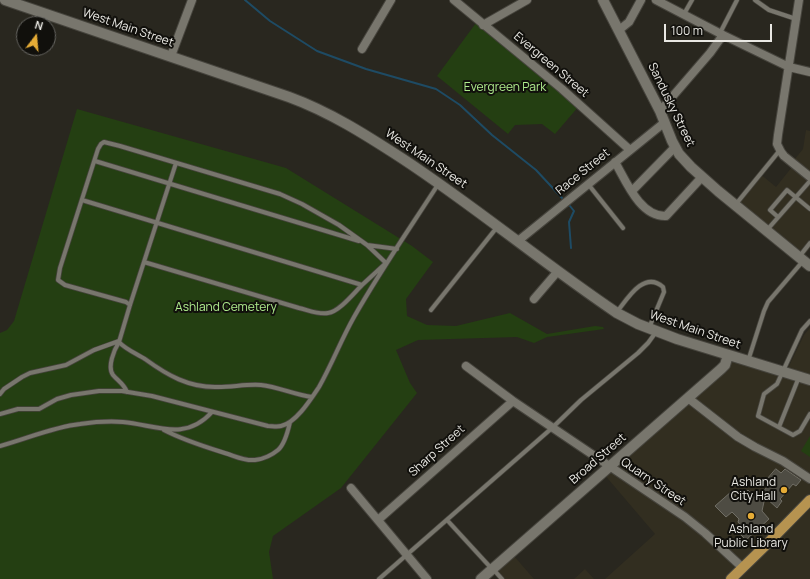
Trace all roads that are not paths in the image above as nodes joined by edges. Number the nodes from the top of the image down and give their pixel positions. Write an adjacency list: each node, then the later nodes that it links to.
1 (5, 0): 19 (street, West Main Street)
2 (192, 0): 19 (street)
3 (391, 0): 18 (street)
4 (527, 0): 15 (street)
5 (603, 0): 16 (street, Sandusky Street)
6 (641, 0): 16 (street)
7 (656, 0): 13 (street)
8 (692, 0): 13 (lane)
9 (737, 0): 17 (lane)
10 (755, 0): 14 (lane)
11 (799, 0): 14 (street)
12 (458, 1): 15 (street, Evergreen Street)
13 (684, 14): 17 (street)
14 (796, 19): 20 (street)
15 (483, 25): 25 (street, Evergreen Street)
16 (619, 30): 22 (street, Sandusky Street)
17 (721, 34): 20 (street); 22 (street)
18 (362, 49)
19 (171, 56): 33 (street, West Main Street)
20 (789, 68): 21 (street); 26 (street)
21 (810, 72)
22 (660, 111): 23 (street, Sandusky Street)
23 (665, 122): 24 (street, Sandusky Street); 25 (street, Race Street)
24 (675, 146): 30 (street, Sandusky Street); 36 (street)
25 (630, 150): 28 (street, Race Street)
26 (780, 150): 31 (street); 39 (lane)
27 (95, 161): 29 (lane); 34 (lane); 38 (lane)
28 (615, 162): 35 (street, Race Street); 36 (street)
29 (176, 163): 34 (lane); 47 (lane)
30 (702, 177): 36 (street); 39 (street, Sandusky Street)
31 (810, 177)
32 (810, 181): 37 (lane)
33 (439, 183): 43 (street, West Main Street); 49 (lane)
34 (170, 184): 42 (lane); 47 (lane)
35 (587, 184): 44 (lane); 46 (street, Race Street)
36 (632, 191)
37 (796, 197): 40 (lane); 41 (lane); 41 (lane)
38 (82, 200): 42 (lane); 56 (lane)
39 (735, 205): 45 (street, Sandusky Street)
40 (810, 209)
41 (778, 217): 45 (lane)
42 (157, 224): 51 (lane); 54 (lane)
43 (498, 226): 46 (street, West Main Street); 57 (lane)
44 (623, 228)
45 (766, 230): 50 (street, Sandusky Street)
46 (518, 241): 53 (street, West Main Street)
47 (366, 243): 49 (lane); 52 (lane)
48 (810, 244): 50 (lane)
49 (397, 249): 52 (lane)
50 (804, 261): 63 (lane)
51 (144, 262): 54 (lane); 56 (lane)
52 (386, 263): 54 (lane); 70 (lane)
53 (558, 271): 55 (street); 58 (street, West Main Street)
54 (362, 285)
55 (534, 299)
56 (130, 305): 61 (lane)
57 (431, 310)
58 (617, 313): 60 (street, West Main Street); 60 (lane)
59 (810, 322): 65 (lane)
60 (653, 330): 62 (street, West Main Street); 78 (lane)
61 (119, 341): 68 (lane); 69 (lane); 70 (lane)
62 (728, 356): 63 (street, West Main Street); 71 (street, Broad Street)
63 (748, 362): 65 (street, West Main Street)
64 (466, 366): 72 (street, Quarry Street)
65 (782, 372): 66 (street, West Main Street); 77 (lane)
66 (799, 377): 67 (street, West Main Street); 77 (lane)
67 (810, 380)
68 (127, 392): 73 (lane); 74 (lane)
69 (0, 394)
70 (312, 397): 76 (lane)
71 (688, 398): 81 (street, Broad Street); 82 (street)
72 (513, 401): 78 (street, Quarry Street); 85 (street, Sharp Street)
73 (212, 412): 76 (lane); 79 (lane)
74 (0, 414)
75 (810, 414): 77 (lane)
76 (290, 422): 79 (lane)
77 (778, 427)
78 (552, 428): 81 (street, Quarry Street); 86 (lane)
79 (162, 429): 80 (lane)
80 (0, 446)
81 (609, 467): 88 (street, Quarry Street); 89 (street, Broad Street)
82 (810, 479)
83 (350, 488): 85 (street)
84 (810, 500): 88 (main road)
85 (378, 520): 87 (street)
86 (447, 520): 87 (lane); 89 (lane)
87 (406, 555): 90 (lane); 91 (street)
88 (743, 568): 94 (main road)
89 (492, 569): 92 (street, Broad Street); 93 (lane)
90 (379, 579)
91 (426, 579)
92 (481, 579)
93 (502, 579)
94 (731, 579)

